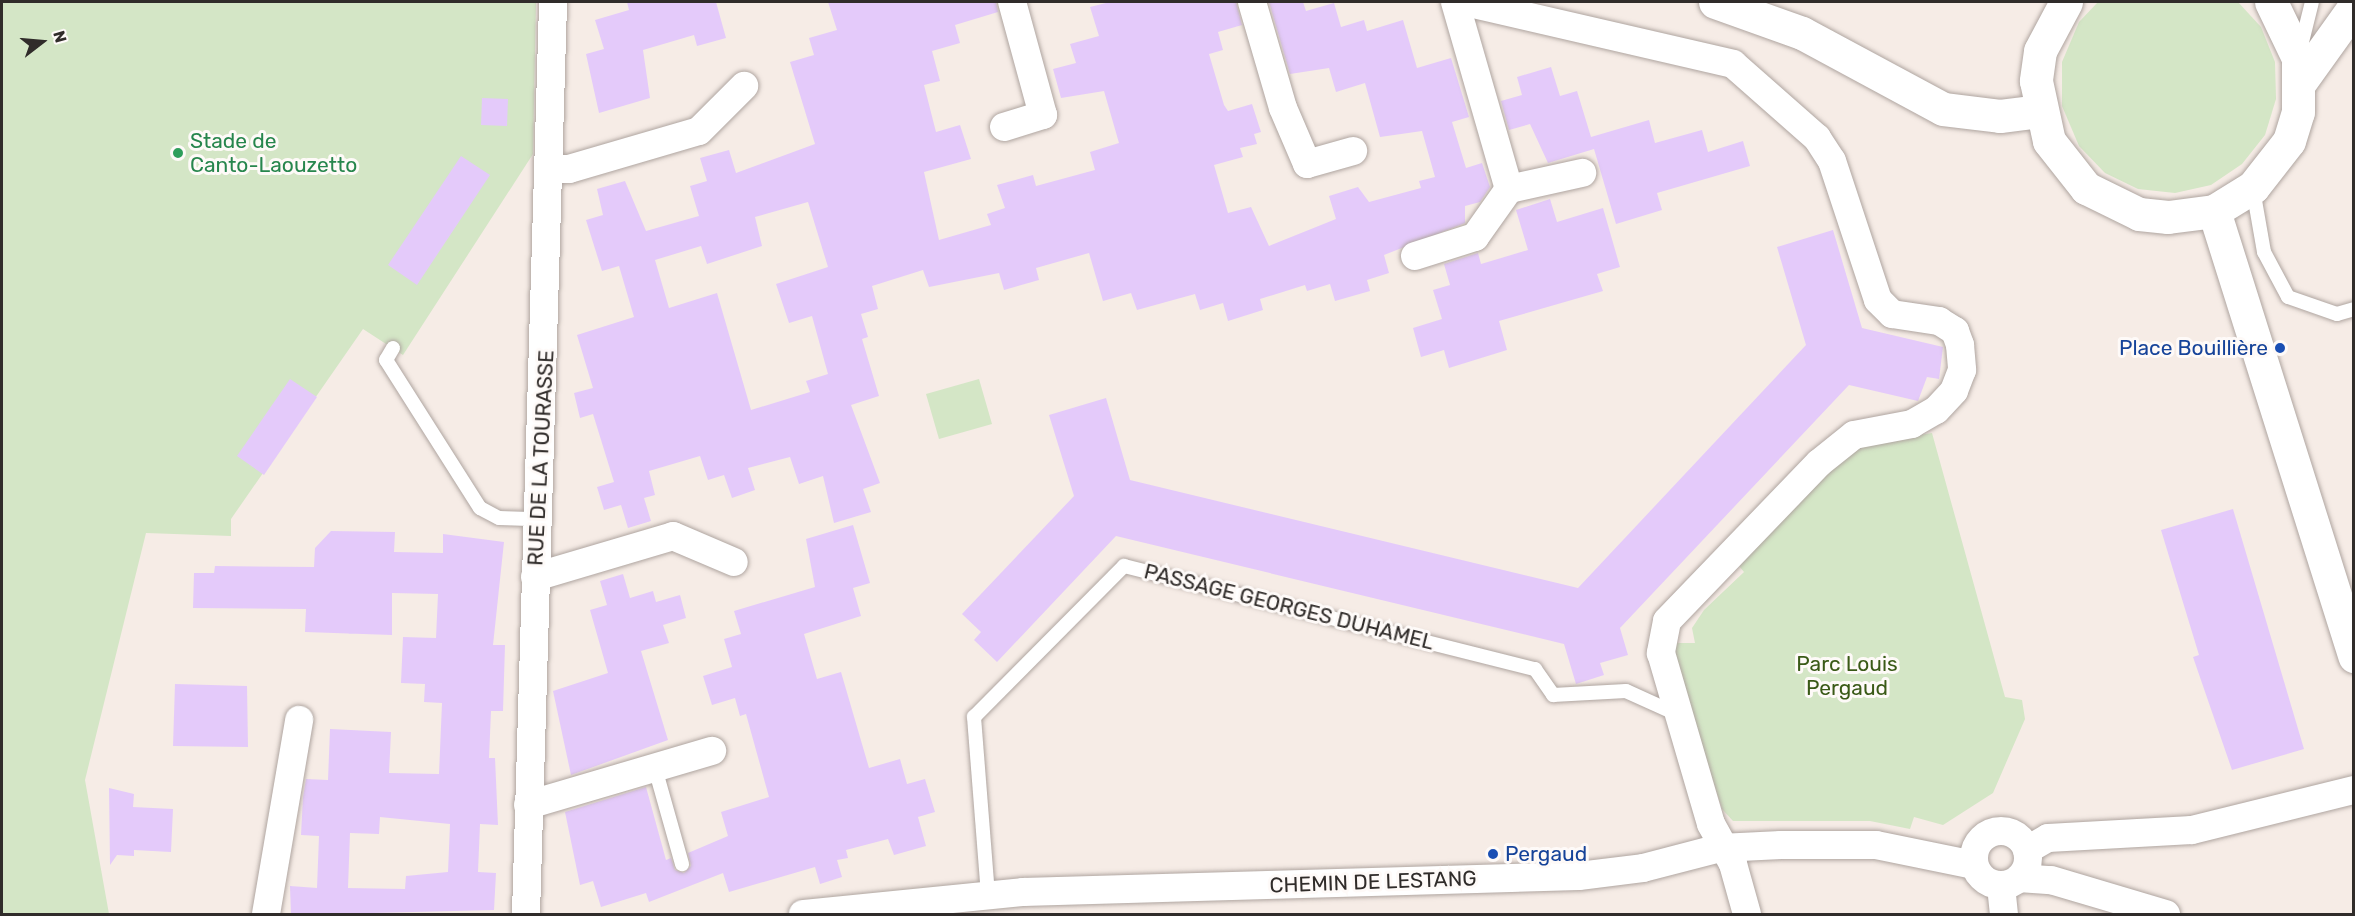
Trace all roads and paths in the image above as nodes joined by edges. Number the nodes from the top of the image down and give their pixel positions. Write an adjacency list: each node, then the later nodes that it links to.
1 (553, 2): 16 (street, RUE DE LA TOURASSE)
2 (1012, 2): 14 (street)
3 (1252, 2): 15 (street)
4 (1455, 2): 19 (street)
5 (1465, 2): 28 (street)
6 (1715, 2): 13 (main road)
7 (2066, 2): 13 (main road)
8 (2271, 2): 11 (main road)
9 (2312, 2): 11 (lane)
10 (2354, 7): 11 (main road)
11 (2300, 70): 18 (main road)
12 (744, 87): 16 (street)
13 (2039, 111): 20 (main road)
14 (1004, 127)
15 (1353, 151)
16 (550, 169): 24 (street, RUE DE LA TOURASSE)
17 (1582, 173): 19 (street)
18 (2253, 187): 20 (main road); 22 (lane)
19 (1509, 189): 21 (street)
20 (2214, 211): 27 (main road)
21 (1415, 256)
22 (2354, 309)
23 (393, 348): 24 (lane)
24 (537, 519): 26 (street, RUE DE LA TOURASSE)
25 (734, 562): 26 (street)
26 (535, 577): 33 (street, RUE DE LA TOURASSE)
27 (2354, 656)
28 (1679, 715): 34 (street); 39 (lane, PASSAGE GEORGES DUHAMEL)
29 (299, 720): 40 (street)
30 (712, 751): 31 (street)
31 (655, 768): 33 (street); 36 (lane)
32 (2354, 790): 35 (street)
33 (528, 805): 41 (street, RUE DE LA TOURASSE)
34 (1720, 848): 37 (street, CHEMIN DE LESTANG); 39 (street, CHEMIN DE LESTANG); 43 (street)
35 (2027, 850): 37 (street); 38 (street)
36 (682, 864)
37 (1974, 865): 38 (street)
38 (2010, 882): 44 (street); 45 (street)
39 (988, 895): 42 (street, CHEMIN DE LESTANG)
40 (266, 915)
41 (526, 915)
42 (803, 915)
43 (1747, 915)
44 (2004, 915)
45 (2166, 915)

